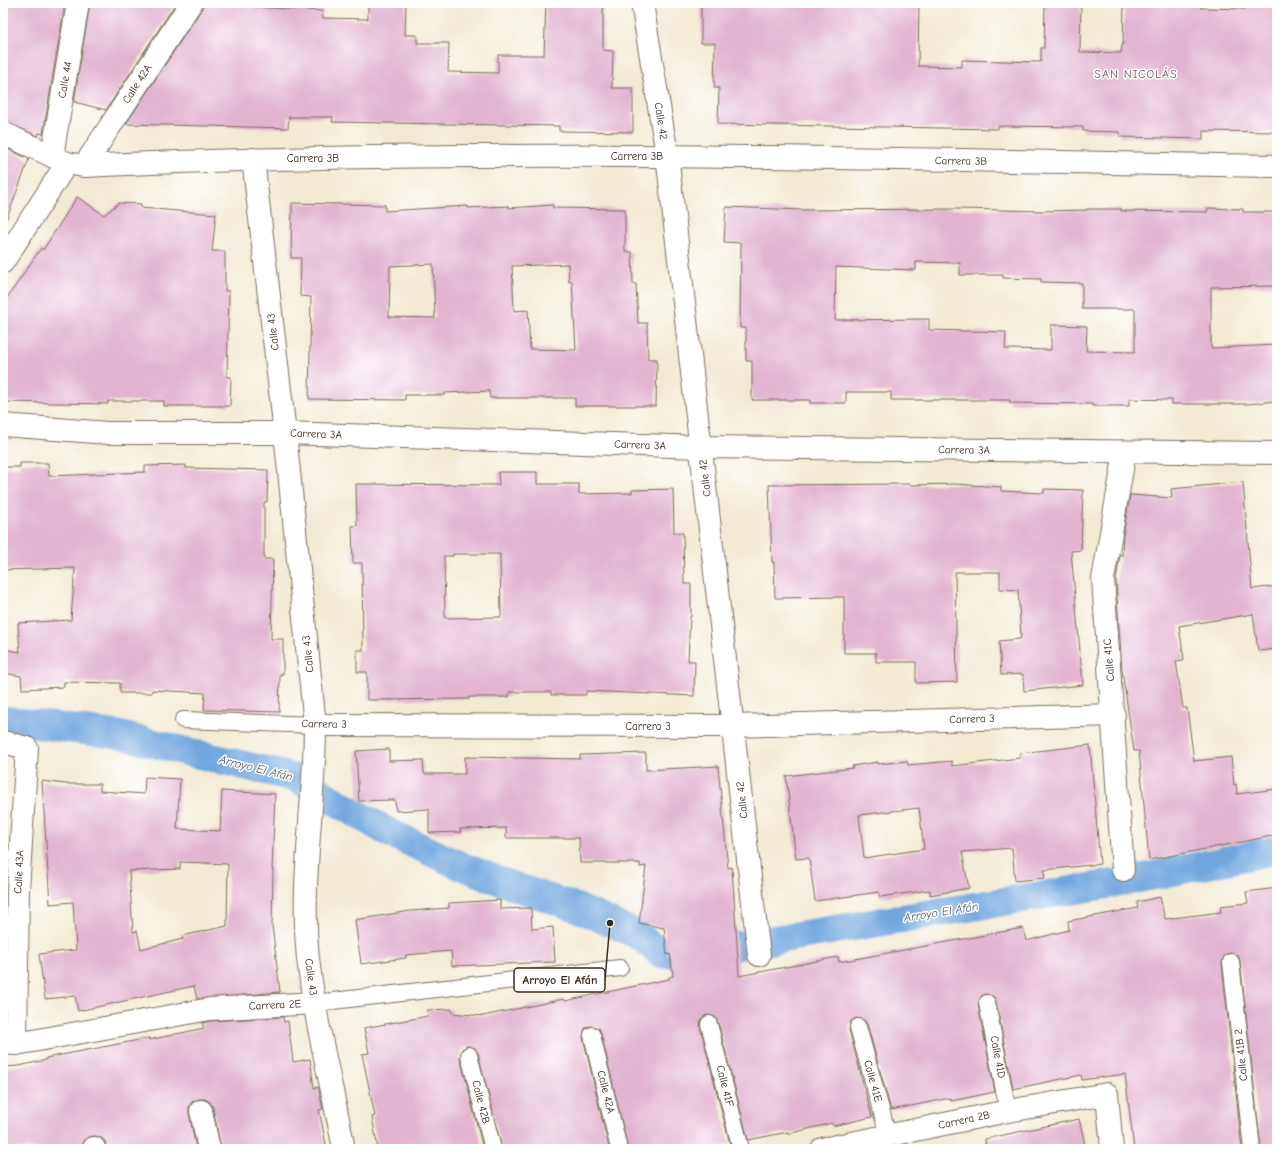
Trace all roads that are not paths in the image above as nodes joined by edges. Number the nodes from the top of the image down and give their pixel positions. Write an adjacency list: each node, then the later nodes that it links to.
1 (78, 3): 7 (street, Calle 44)
2 (191, 3): 7 (street, Calle 42A)
3 (642, 3): 5 (street, Calle 42)
4 (3, 133): 7 (street, Carrera 3B)
5 (667, 156): 6 (street, Carrera 3B); 8 (street, Carrera 3B); 12 (street, Calle 42)
6 (252, 159): 7 (street, Carrera 3B); 11 (street, Calle 43)
7 (68, 162): 9 (street, Calle 44)
8 (1277, 166)
9 (3, 262)
10 (3, 425): 11 (street, Carrera 3A)
11 (285, 433): 12 (street, Carrera 3A); 17 (street, Calle 43)
12 (701, 447): 13 (street, Carrera 3A); 18 (street, Calle 42)
13 (1125, 452): 14 (street, Carrera 3A); 15 (street, Calle 41C)
14 (1277, 453)
15 (1114, 715): 18 (street, Carrera 3); 20 (street, Calle 41C)
16 (183, 720): 17 (lane, Carrera 3)
17 (315, 725): 18 (street, Carrera 3); 25 (street, Calle 43)
18 (734, 726): 22 (street, Calle 42)
19 (3, 742): 21 (street, Calle 43A)
20 (1123, 870)
21 (10, 888): 30 (street, Calle 43A)
22 (759, 955)
23 (1231, 962): 42 (lane, Calle 41B 2)
24 (620, 968): 25 (lane, Carrera 2E)
25 (315, 1003): 30 (street, Carrera 2E); 36 (street, Calle 43)
26 (987, 1003): 33 (lane, Calle 41D)
27 (709, 1024): 39 (lane, Calle 41F)
28 (858, 1027): 34 (lane, Calle 41E)
29 (592, 1035): 38 (lane, Calle 42A)
30 (10, 1043)
31 (469, 1055): 37 (lane, Calle 42B)
32 (201, 1111): 35 (street)
33 (1008, 1111): 34 (street, Carrera 2B); 41 (street, Carrera 2B)
34 (888, 1136): 40 (street, Carrera 2B)
35 (209, 1149)
36 (344, 1149)
37 (493, 1149)
38 (619, 1149)
39 (741, 1149)
40 (822, 1149)
41 (1112, 1149)
42 (1252, 1149)

